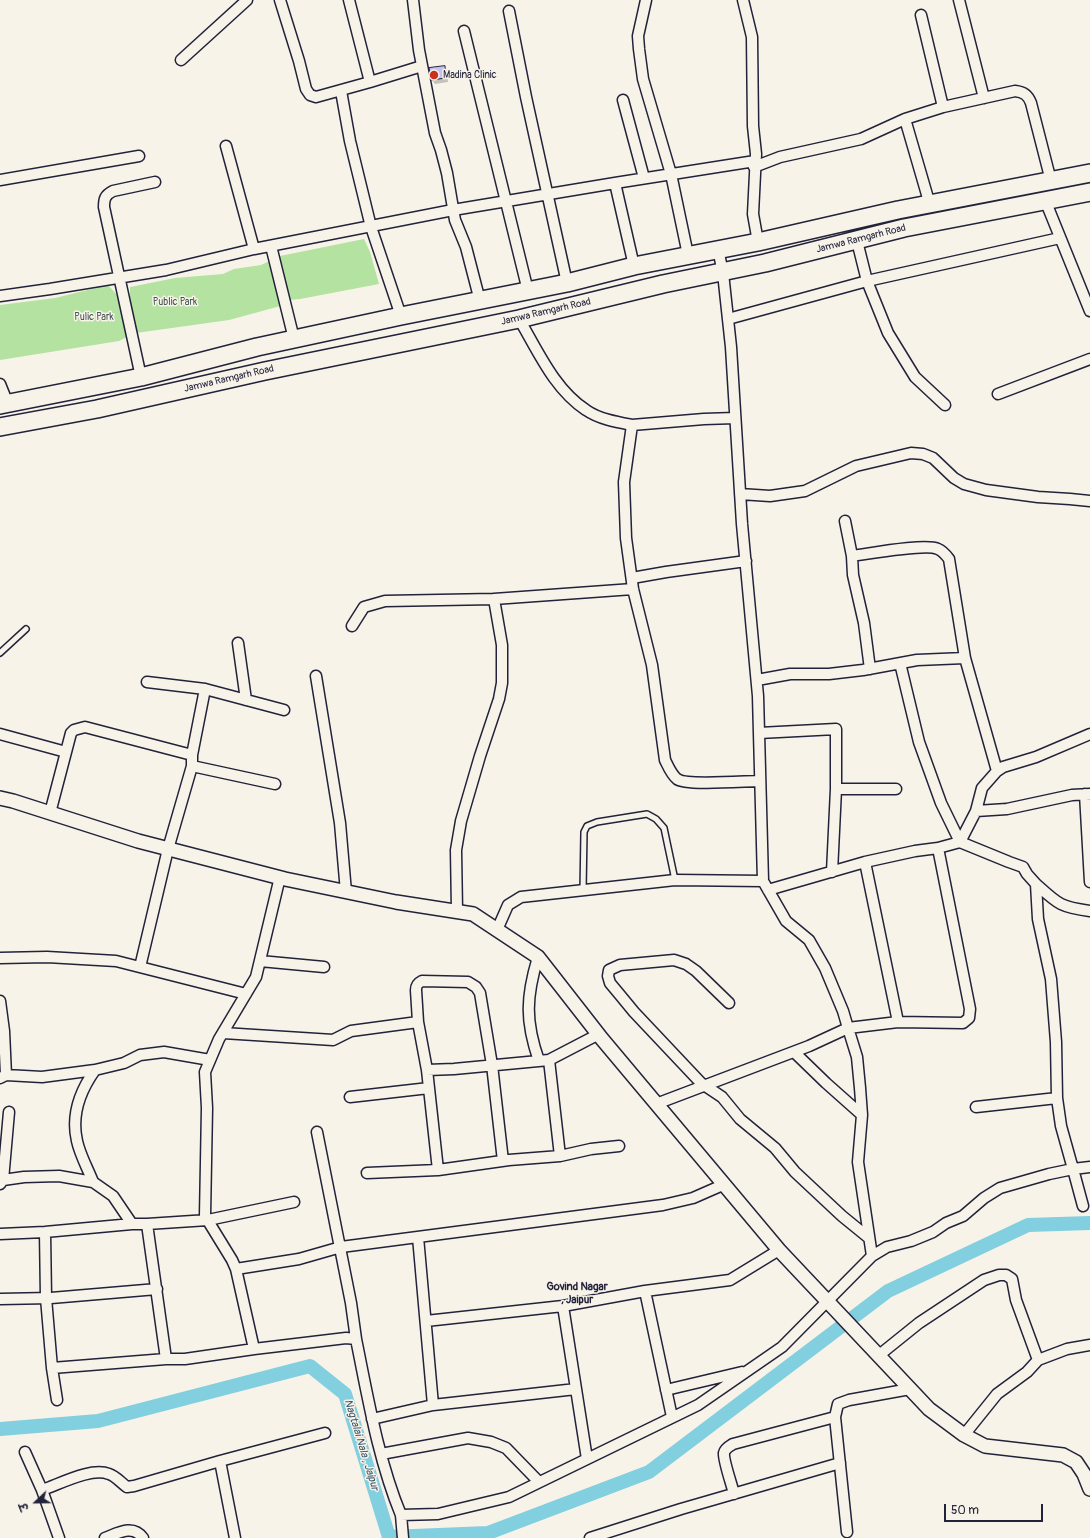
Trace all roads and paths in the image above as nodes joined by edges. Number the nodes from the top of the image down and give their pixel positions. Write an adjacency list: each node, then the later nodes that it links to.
1 (247, 0): 11 (street)
2 (280, 0): 14 (street)
3 (349, 0): 13 (street)
4 (413, 0): 12 (street)
5 (646, 0): 23 (street)
6 (743, 0): 21 (street)
7 (959, 0): 15 (street)
8 (509, 11): 30 (street)
9 (921, 15): 17 (street)
10 (464, 31): 32 (street)
11 (181, 60)
12 (422, 66): 13 (street); 34 (street)
13 (370, 82): 14 (street)
14 (341, 91): 35 (street)
15 (984, 98): 17 (street); 26 (street)
16 (623, 100): 24 (street)
17 (943, 107): 18 (street)
18 (905, 119): 21 (street); 33 (street)
19 (226, 146): 41 (street)
20 (139, 156): 25 (street)
21 (755, 164): 23 (street); 38 (street)
22 (1090, 173): 26 (highway, Jamwa Ramgarh Road)
23 (671, 174): 24 (street); 42 (street)
24 (644, 178): 28 (street)
25 (0, 180)
26 (1051, 181): 33 (highway, Jamwa Ramgarh Road)
27 (155, 182): 45 (street)
28 (615, 182): 30 (street); 43 (street)
29 (1090, 192): 31 (highway, Jamwa Ramgarh Road)
30 (547, 194): 32 (street); 47 (street)
31 (1045, 200): 36 (street); 37 (highway, Jamwa Ramgarh Road)
32 (505, 201): 34 (street); 48 (street)
33 (930, 204): 38 (highway, Jamwa Ramgarh Road)
34 (453, 210): 35 (street); 50 (street)
35 (371, 227): 39 (street); 52 (street)
36 (1060, 238): 46 (street); 51 (street)
37 (857, 241): 44 (highway, Jamwa Ramgarh Road); 46 (street)
38 (758, 242): 40 (highway, Jamwa Ramgarh Road)
39 (271, 246): 41 (street); 55 (street)
40 (718, 249): 42 (highway, Jamwa Ramgarh Road); 44 (street)
41 (254, 250): 45 (street)
42 (688, 255): 43 (highway, Jamwa Ramgarh Road)
43 (634, 266): 47 (highway, Jamwa Ramgarh Road)
44 (723, 273): 53 (highway, Jamwa Ramgarh Road); 54 (street)
45 (120, 278): 49 (street); 57 (street)
46 (867, 281): 54 (street); 61 (street)
47 (567, 283): 48 (highway, Jamwa Ramgarh Road)
48 (528, 291): 50 (highway, Jamwa Ramgarh Road)
49 (0, 296)
50 (480, 301): 52 (highway, Jamwa Ramgarh Road)
51 (1090, 311)
52 (401, 316): 55 (highway, Jamwa Ramgarh Road)
53 (519, 319): 63 (street); 64 (highway, Jamwa Ramgarh Road)
54 (728, 319): 62 (street)
55 (294, 339): 57 (highway, Jamwa Ramgarh Road)
56 (1090, 359): 59 (street)
57 (142, 377): 60 (highway, Jamwa Ramgarh Road)
58 (0, 384): 60 (street)
59 (998, 394)
60 (4, 405)
61 (945, 405)
62 (735, 418): 63 (street); 65 (street)
63 (632, 425): 70 (street)
64 (0, 427)
65 (740, 494): 66 (street); 69 (street)
66 (1090, 501)
67 (845, 521): 68 (street)
68 (852, 556): 77 (street); 79 (street)
69 (746, 560): 70 (street); 81 (street)
70 (632, 578): 71 (street)
71 (633, 589): 72 (street); 93 (street)
72 (494, 599): 73 (street); 113 (street)
73 (352, 626)
74 (26, 629): 76 (lane)
75 (238, 643): 84 (street)
76 (0, 653)
77 (965, 658): 78 (street); 92 (street)
78 (900, 663): 79 (street); 101 (street)
79 (870, 669): 81 (street)
80 (316, 676): 112 (street)
81 (757, 680): 87 (street)
82 (147, 682): 83 (street)
83 (205, 689): 84 (street); 90 (street)
84 (246, 700): 85 (street)
85 (284, 710)
86 (0, 734): 89 (street)
87 (759, 734): 93 (street); 96 (street)
88 (1090, 734): 92 (street)
89 (66, 752): 90 (street); 100 (street)
90 (192, 755): 91 (street)
91 (192, 766): 94 (street); 103 (street)
92 (997, 772): 99 (street)
93 (760, 781): 110 (street)
94 (275, 784)
95 (896, 788): 96 (street)
96 (836, 789): 105 (street)
97 (1088, 794): 99 (street); 108 (street)
98 (0, 798): 100 (street)
99 (976, 811): 101 (street)
100 (50, 813): 103 (street)
101 (960, 842): 102 (street); 109 (street)
102 (938, 848): 104 (street); 125 (street)
103 (168, 849): 106 (street); 119 (street)
104 (865, 862): 105 (street); 125 (street)
105 (832, 872): 110 (street)
106 (280, 878): 112 (street); 118 (street)
107 (675, 880): 110 (street); 111 (street); 111 (lane)
108 (1090, 882)
109 (1036, 884): 114 (street); 139 (street)
110 (765, 886): 126 (street)
111 (583, 891): 115 (street)
112 (346, 892): 113 (street)
113 (457, 911): 115 (street)
114 (1090, 911)
115 (497, 930): 116 (street)
116 (538, 957): 128 (street); 131 (street)
117 (0, 958): 119 (street)
118 (260, 961): 120 (street); 121 (street)
119 (140, 967): 121 (street)
120 (324, 967)
121 (246, 994): 127 (street)
122 (0, 1001): 135 (street)
123 (729, 1003): 136 (street)
124 (418, 1022): 127 (street); 132 (street); 134 (street)
125 (898, 1022): 126 (street)
126 (848, 1028): 129 (street); 143 (street)
127 (223, 1034): 130 (street)
128 (599, 1034): 131 (street); 140 (street)
129 (794, 1052): 136 (street); 143 (street)
130 (210, 1060): 133 (street); 157 (street)
131 (544, 1060): 132 (street); 146 (street)
132 (492, 1065): 134 (street); 147 (street)
133 (95, 1070): 135 (street); 153 (street)
134 (427, 1070): 137 (street)
135 (3, 1076)
136 (704, 1085): 140 (street); 163 (street)
137 (429, 1088): 138 (street); 150 (street)
138 (350, 1097)
139 (1057, 1098): 141 (street); 149 (street)
140 (656, 1104): 154 (street)
141 (976, 1106)
142 (9, 1112): 152 (street)
143 (862, 1115): 163 (street)
144 (317, 1132): 164 (street)
145 (619, 1146): 146 (street)
146 (560, 1156): 147 (street)
147 (503, 1161): 150 (street)
148 (1090, 1167): 149 (street)
149 (1073, 1169): 156 (street); 166 (street)
150 (438, 1170): 151 (street)
151 (367, 1173)
152 (1, 1182): 153 (street)
153 (93, 1182): 158 (street)
154 (725, 1184): 162 (street); 165 (street)
155 (294, 1202): 157 (street)
156 (1083, 1206)
157 (208, 1220): 159 (street); 167 (street)
158 (132, 1224): 159 (street); 160 (street)
159 (147, 1224): 168 (street)
160 (45, 1232): 161 (street); 170 (street)
161 (0, 1234)
162 (418, 1237): 164 (street); 174 (street)
163 (869, 1238): 166 (street)
164 (341, 1247): 167 (street); 175 (street)
165 (779, 1250): 169 (street); 172 (street)
166 (872, 1256): 172 (street)
167 (236, 1269): 177 (street)
168 (157, 1289): 170 (street); 179 (street)
169 (645, 1291): 173 (street); 185 (street)
170 (46, 1298): 171 (street); 181 (street)
171 (0, 1299)
172 (828, 1302): 178 (street); 182 (street)
173 (563, 1306): 174 (street); 183 (street)
174 (426, 1322): 187 (street)
175 (356, 1339): 177 (street); 190 (street)
176 (1090, 1345): 180 (street)
177 (254, 1349): 179 (street)
178 (878, 1356): 180 (street); 184 (street)
179 (166, 1359): 181 (street)
180 (1038, 1360): 192 (street)
181 (52, 1368): 186 (street)
182 (748, 1370): 185 (street); 188 (street)
183 (576, 1389): 187 (street); 195 (street)
184 (910, 1389): 189 (street); 192 (street)
185 (666, 1390): 188 (street)
186 (57, 1400)
187 (433, 1405): 190 (street)
188 (672, 1417): 195 (street)
189 (835, 1417): 197 (street); 201 (street)
190 (372, 1419): 194 (street)
191 (325, 1433): 196 (street)
192 (964, 1435): 199 (street)
193 (25, 1452): 200 (street)
194 (382, 1454): 198 (street); 202 (street)
195 (587, 1459): 198 (street)
196 (220, 1461): 200 (street); 207 (street)
197 (840, 1463): 201 (street); 203 (street)
198 (539, 1482): 202 (street)
199 (1090, 1489)
200 (42, 1490): 204 (street)
201 (734, 1494): 209 (street)
202 (401, 1515): 208 (street)
203 (848, 1532)
204 (59, 1538)
205 (105, 1538): 206 (street)
206 (143, 1538)
207 (235, 1538)
208 (403, 1538)
209 (590, 1538)

